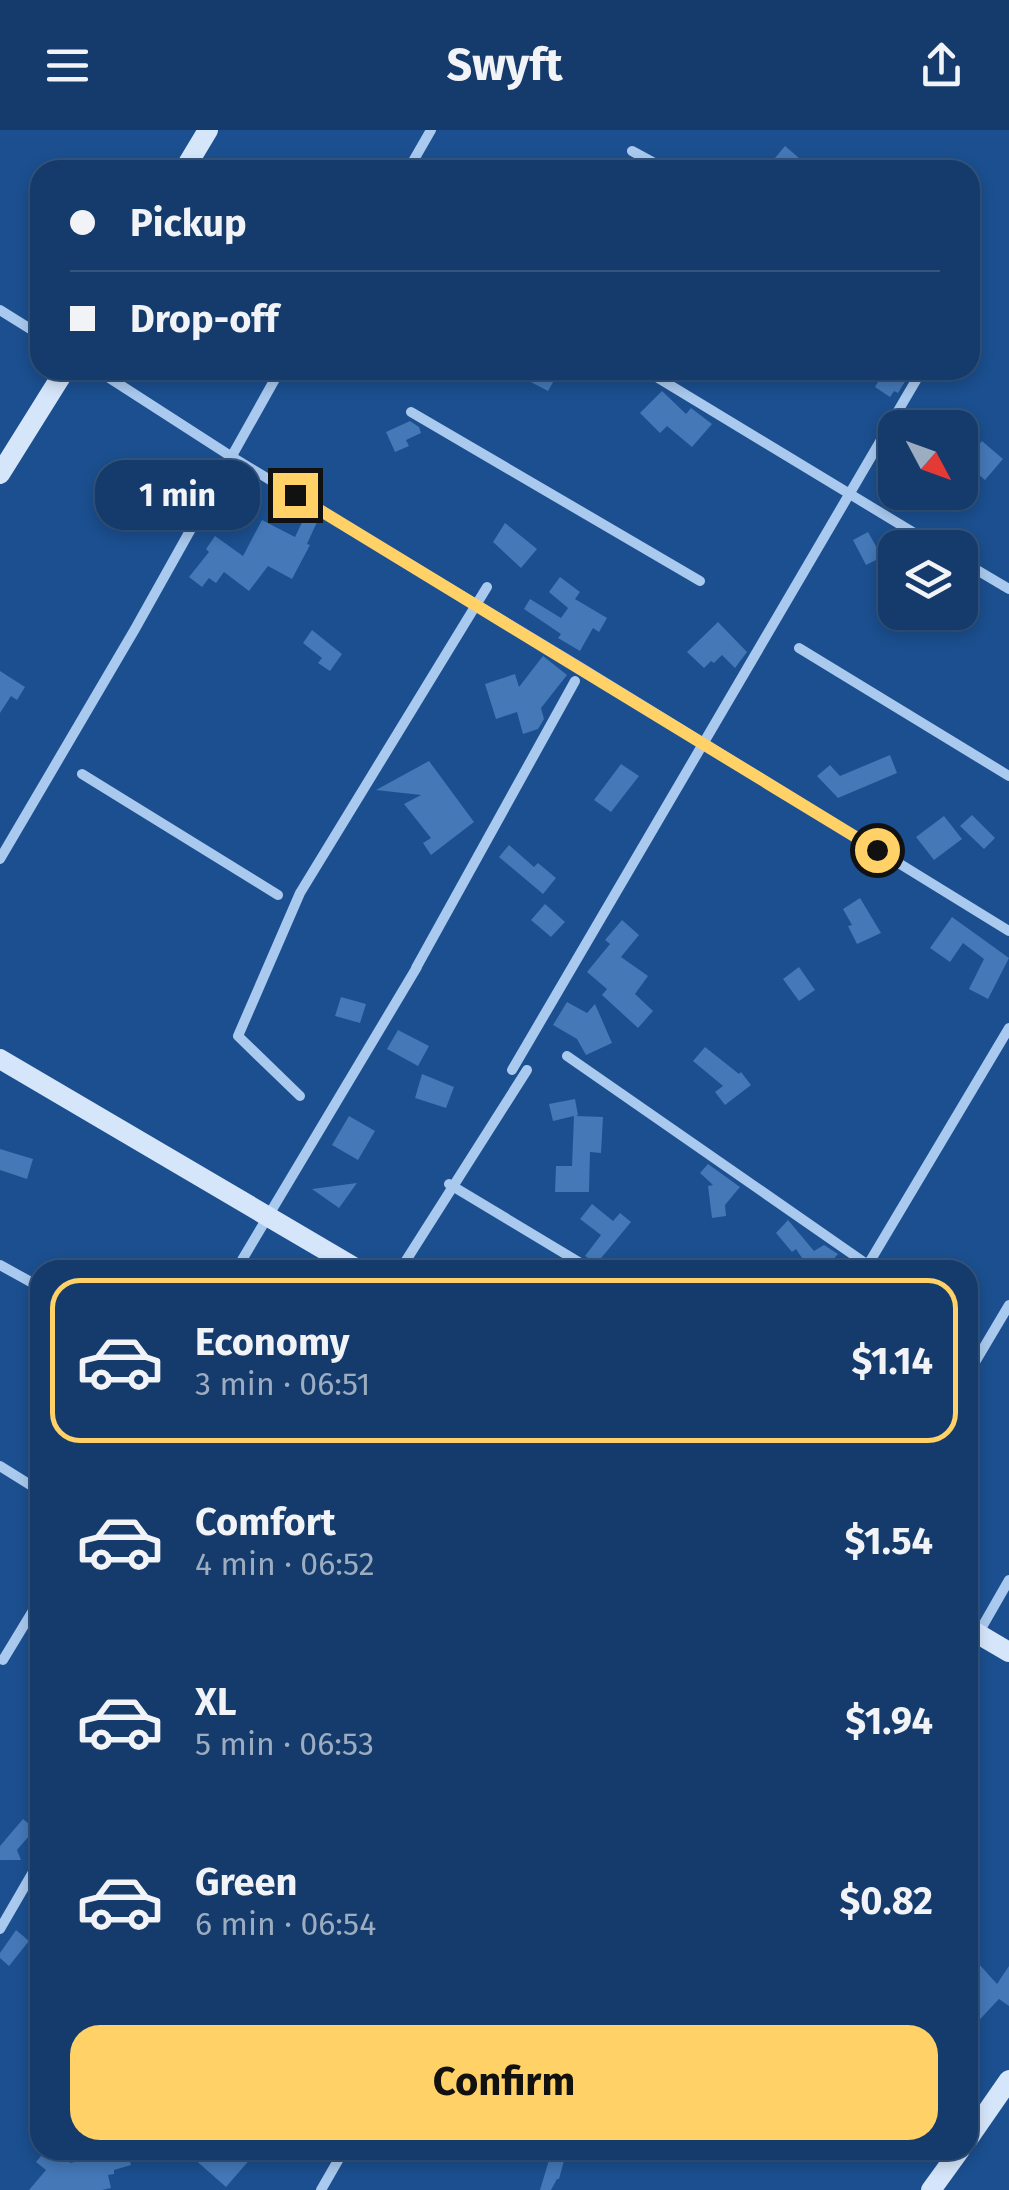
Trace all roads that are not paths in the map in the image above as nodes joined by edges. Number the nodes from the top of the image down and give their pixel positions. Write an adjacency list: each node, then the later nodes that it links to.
1 (208, 130): 4 (street)
2 (431, 130): 5 (street)
3 (632, 150): 6 (street)
4 (190, 160)
5 (414, 160)
6 (650, 160)
7 (0, 310): 8 (street)
8 (30, 329)
9 (59, 380): 16 (street)
10 (113, 380): 15 (street)
11 (274, 380): 15 (street)
12 (661, 380): 17 (street)
13 (916, 380): 34 (street)
14 (411, 412): 19 (street)
15 (232, 457): 26 (street); 28 (street)
16 (0, 474)
17 (910, 530)
18 (978, 571): 21 (street)
19 (700, 582)
20 (487, 587): 36 (street)
21 (1009, 589)
22 (799, 648): 25 (street)
23 (576, 680): 30 (street)
24 (82, 774): 27 (street)
25 (1009, 776)
26 (0, 859)
27 (278, 895)
28 (1009, 930)
29 (417, 966): 30 (street)
30 (408, 983): 38 (street)
31 (1009, 1028): 43 (street)
32 (567, 1056): 42 (street)
33 (0, 1060): 39 (street)
34 (512, 1070)
35 (526, 1070): 40 (street)
36 (300, 1096)
37 (449, 1184): 41 (street)
38 (242, 1260)
39 (342, 1260)
40 (406, 1260)
41 (575, 1260)
42 (855, 1260)
43 (871, 1260)
44 (0, 1265): 45 (street)
45 (30, 1282)
46 (1009, 1305): 47 (street)
47 (978, 1357)
48 (0, 1466): 49 (street)
49 (30, 1484)
50 (1009, 1580): 52 (street)
51 (30, 1616): 56 (street)
52 (978, 1624)
53 (978, 1634): 55 (street)
54 (19, 1636): 56 (street)
55 (1009, 1652)
56 (2, 1663)
57 (30, 1877): 58 (street)
58 (0, 1929)
59 (1009, 2080): 60 (street)
60 (978, 2125)
61 (338, 2160): 63 (street)
62 (953, 2160): 64 (street)
63 (321, 2190)
64 (931, 2190)

